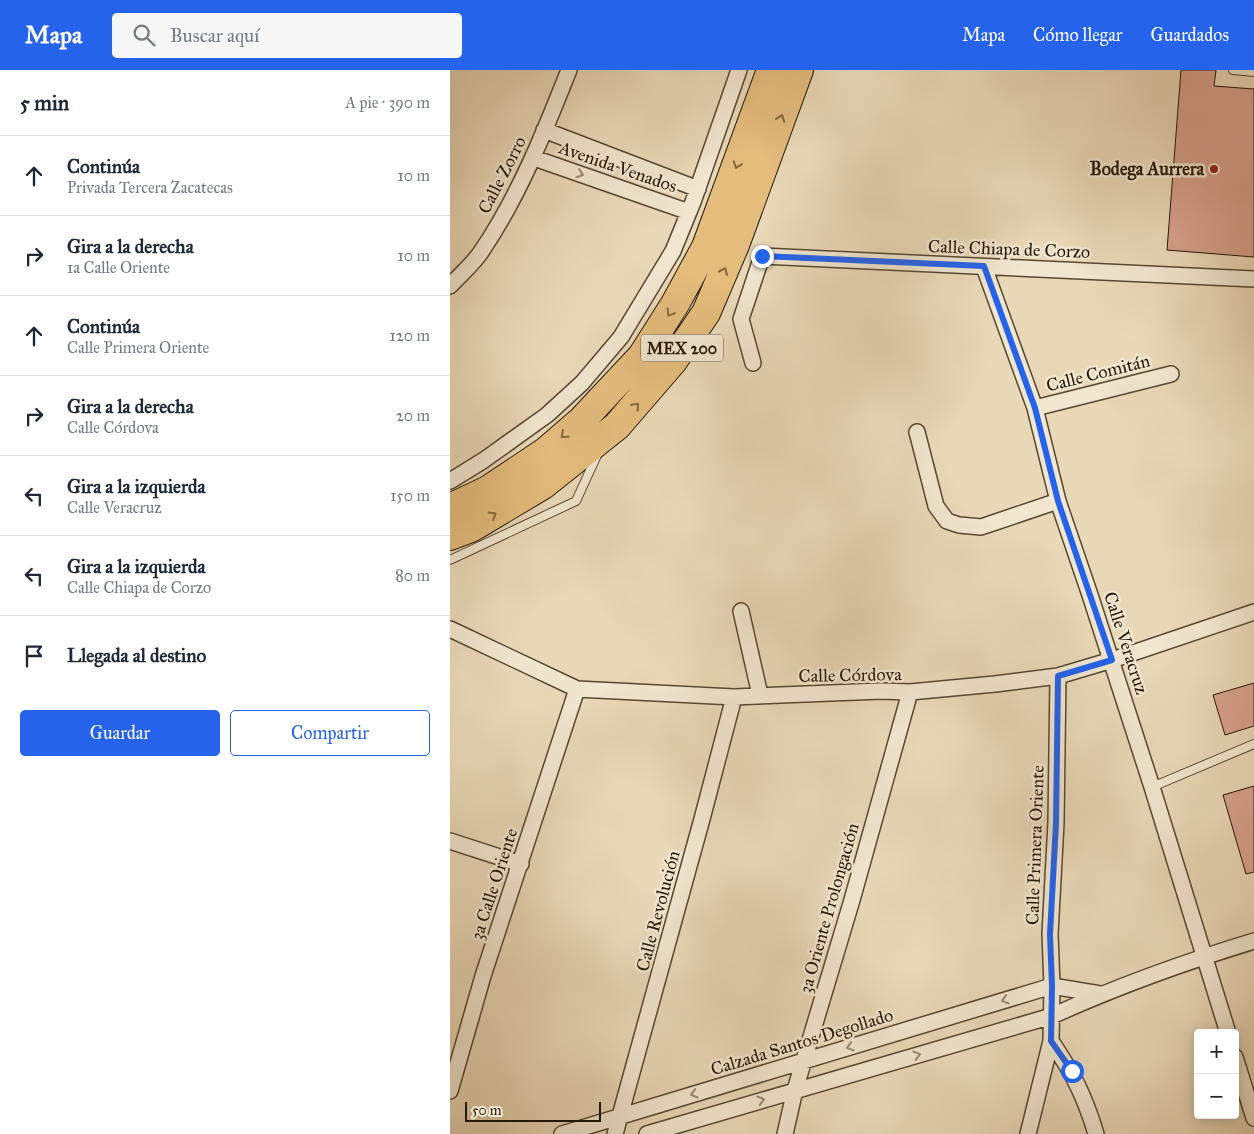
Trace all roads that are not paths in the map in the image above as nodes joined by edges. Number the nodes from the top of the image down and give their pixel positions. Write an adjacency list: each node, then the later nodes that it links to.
1 (569, 70): 7 (street, Calle Zorro)
2 (739, 70): 9 (street)
3 (771, 70): 21 (highway, MEX 200, one-way to 21)
4 (799, 70): 18 (highway, MEX 200, one-way to 4)
5 (1233, 70): 6 (lane)
6 (1254, 72)
7 (544, 130): 8 (street, Calle Zorro); 9 (street, Avenida Venados)
8 (534, 158): 10 (street, Avenida Venados, one-way to 10); 13 (street, Calle Zorro)
9 (698, 188): 10 (street)
10 (689, 212): 19 (street)
11 (984, 266): 12 (street, Calle Chiapa de Corzo); 14 (street, Calle Chiapa de Corzo); 16 (street, Calle Veracruz)
12 (1254, 279)
13 (450, 286)
14 (753, 363)
15 (1171, 374): 16 (street, Calle Comitán)
16 (1035, 408): 20 (street, Calle Veracruz)
17 (917, 432): 20 (street)
18 (606, 434): 22 (highway, MEX 200, one-way to 18); 23 (lane)
19 (450, 481)
20 (1058, 501): 27 (street, Calle Veracruz)
21 (450, 508)
22 (450, 536)
23 (450, 560)
24 (741, 611): 31 (street)
25 (1254, 612): 27 (street, Calle Córdova)
26 (450, 629): 29 (street, Calle Córdova)
27 (1112, 660): 28 (street, Calle Córdova); 34 (street, Calle Veracruz)
28 (1058, 676): 30 (street, Calle Córdova); 39 (street, Calle Primera Oriente)
29 (577, 689): 32 (street, Calle Córdova); 36 (street, 3a Calle Oriente)
30 (910, 692): 31 (street, Calle Córdova); 44 (street, 3a Oriente Prolongación)
31 (760, 695): 32 (street, Calle Córdova)
32 (734, 697): 48 (street, Calle Revolución)
33 (1254, 744): 34 (lane)
34 (1152, 787): 38 (street, Calle Veracruz)
35 (450, 841): 36 (street)
36 (521, 864): 46 (street, 3a Calle Oriente)
37 (1254, 941): 38 (street)
38 (1204, 956): 40 (street); 42 (street, Calle Veracruz)
39 (1052, 986): 40 (street); 41 (street, Calle Primera Oriente); 44 (street, Calzada Santos Degollado, one-way to 44)
40 (1100, 994): 41 (street)
41 (1052, 1016): 43 (street, Calle Primera Oriente); 47 (street, one-way to 41)
42 (1227, 1029)
43 (1051, 1041): 54 (street, Calle Primera Oriente); 55 (street)
44 (804, 1061): 47 (street, 3a Oriente Prolongación); 48 (street, Calzada Santos Degollado, one-way to 48)
45 (1239, 1070): 49 (street)
46 (450, 1087)
47 (795, 1090): 52 (street, one-way to 47); 53 (street, 3a Oriente Prolongación)
48 (620, 1117): 50 (street, Calzada Santos Degollado); 51 (street, Calle Revolución)
49 (1254, 1118)
50 (562, 1134)
51 (615, 1134)
52 (647, 1134)
53 (786, 1134)
54 (1028, 1134)
55 (1096, 1134)

